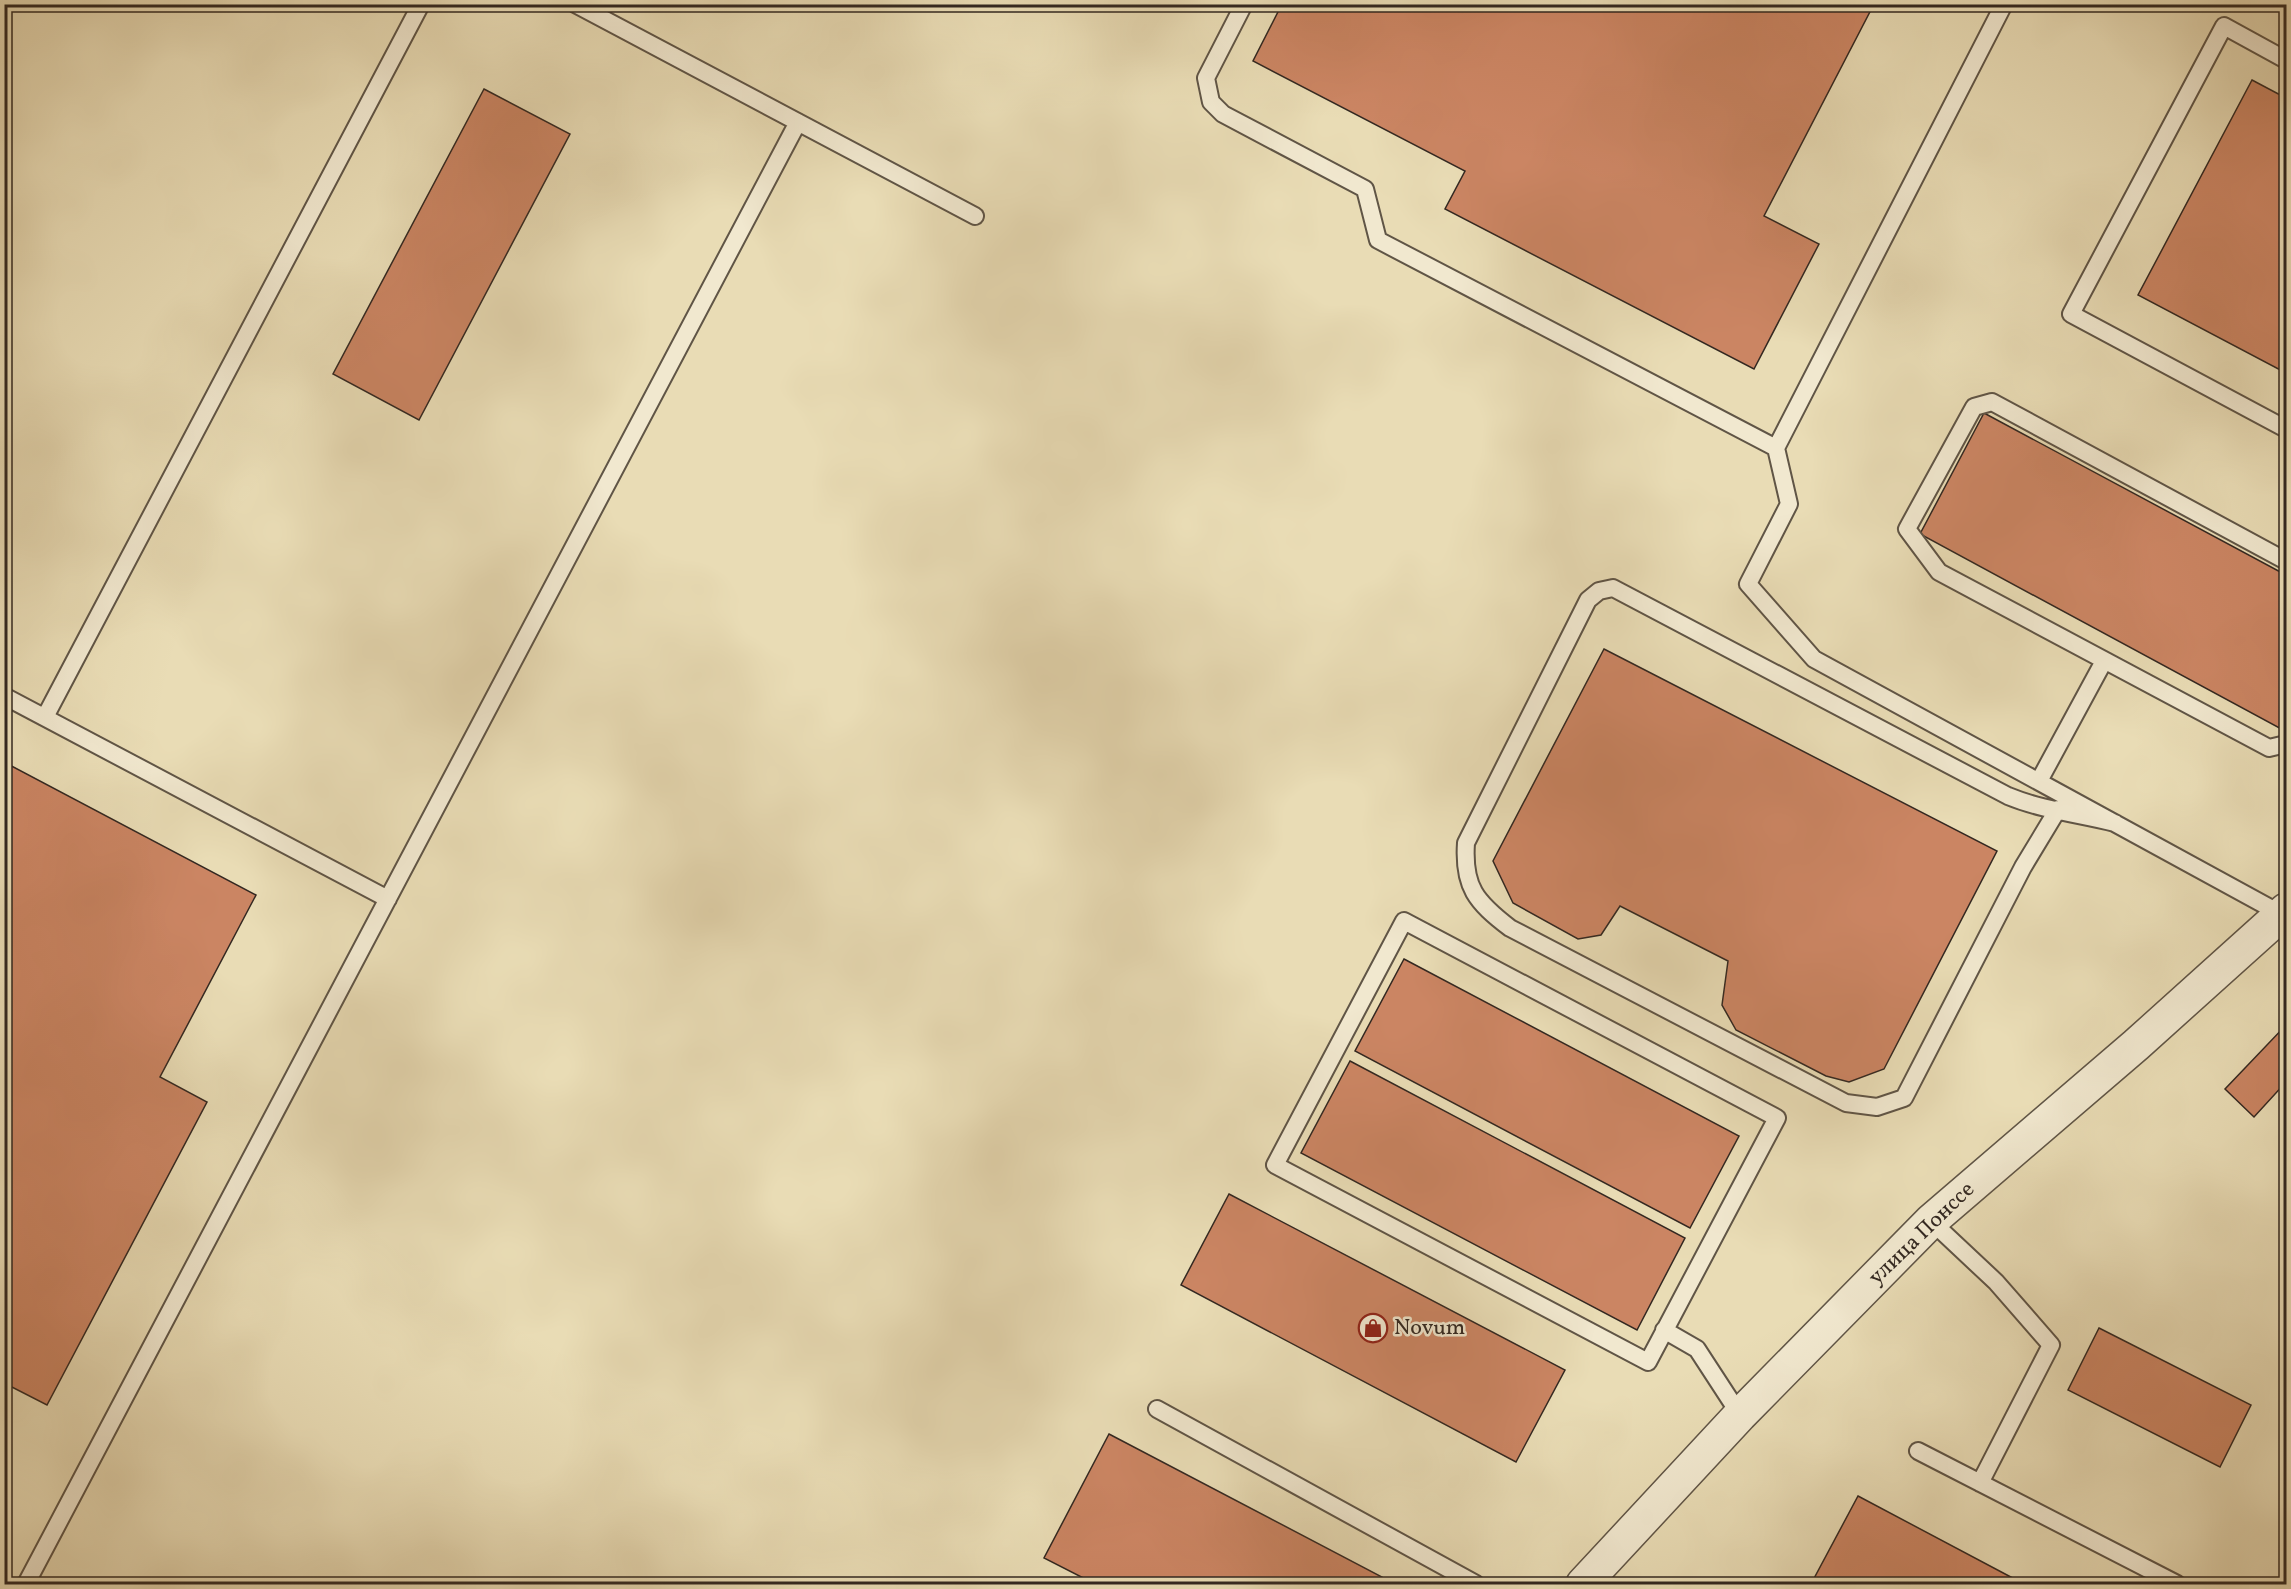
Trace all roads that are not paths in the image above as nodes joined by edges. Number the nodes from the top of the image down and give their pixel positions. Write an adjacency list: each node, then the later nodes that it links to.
1 (421, 4): 13 (lane)
2 (575, 4): 6 (lane)
3 (1244, 4): 9 (lane)
4 (2004, 4): 9 (lane)
5 (2286, 60): 8 (lane)
6 (798, 122): 7 (lane); 18 (lane)
7 (975, 216)
8 (2286, 429)
9 (1776, 448): 15 (lane)
10 (2286, 561): 11 (lane)
11 (2104, 661): 14 (lane); 15 (lane)
12 (4, 696): 13 (lane)
13 (45, 717): 18 (lane)
14 (2286, 744)
15 (2039, 781): 17 (lane)
16 (2058, 809): 16 (lane); 17 (lane)
17 (2115, 824): 19 (lane)
18 (388, 898): 26 (lane)
19 (2284, 913): 20 (street, улица Понссе)
20 (1931, 1221): 23 (street, улица Понссе); 25 (lane)
21 (1664, 1330): 21 (lane); 23 (lane)
22 (1157, 1410): 27 (lane)
23 (1740, 1415): 28 (street, улица Понссе)
24 (1918, 1451): 25 (lane)
25 (1980, 1483): 29 (lane)
26 (26, 1584)
27 (1476, 1584)
28 (1583, 1584)
29 (2177, 1584)

